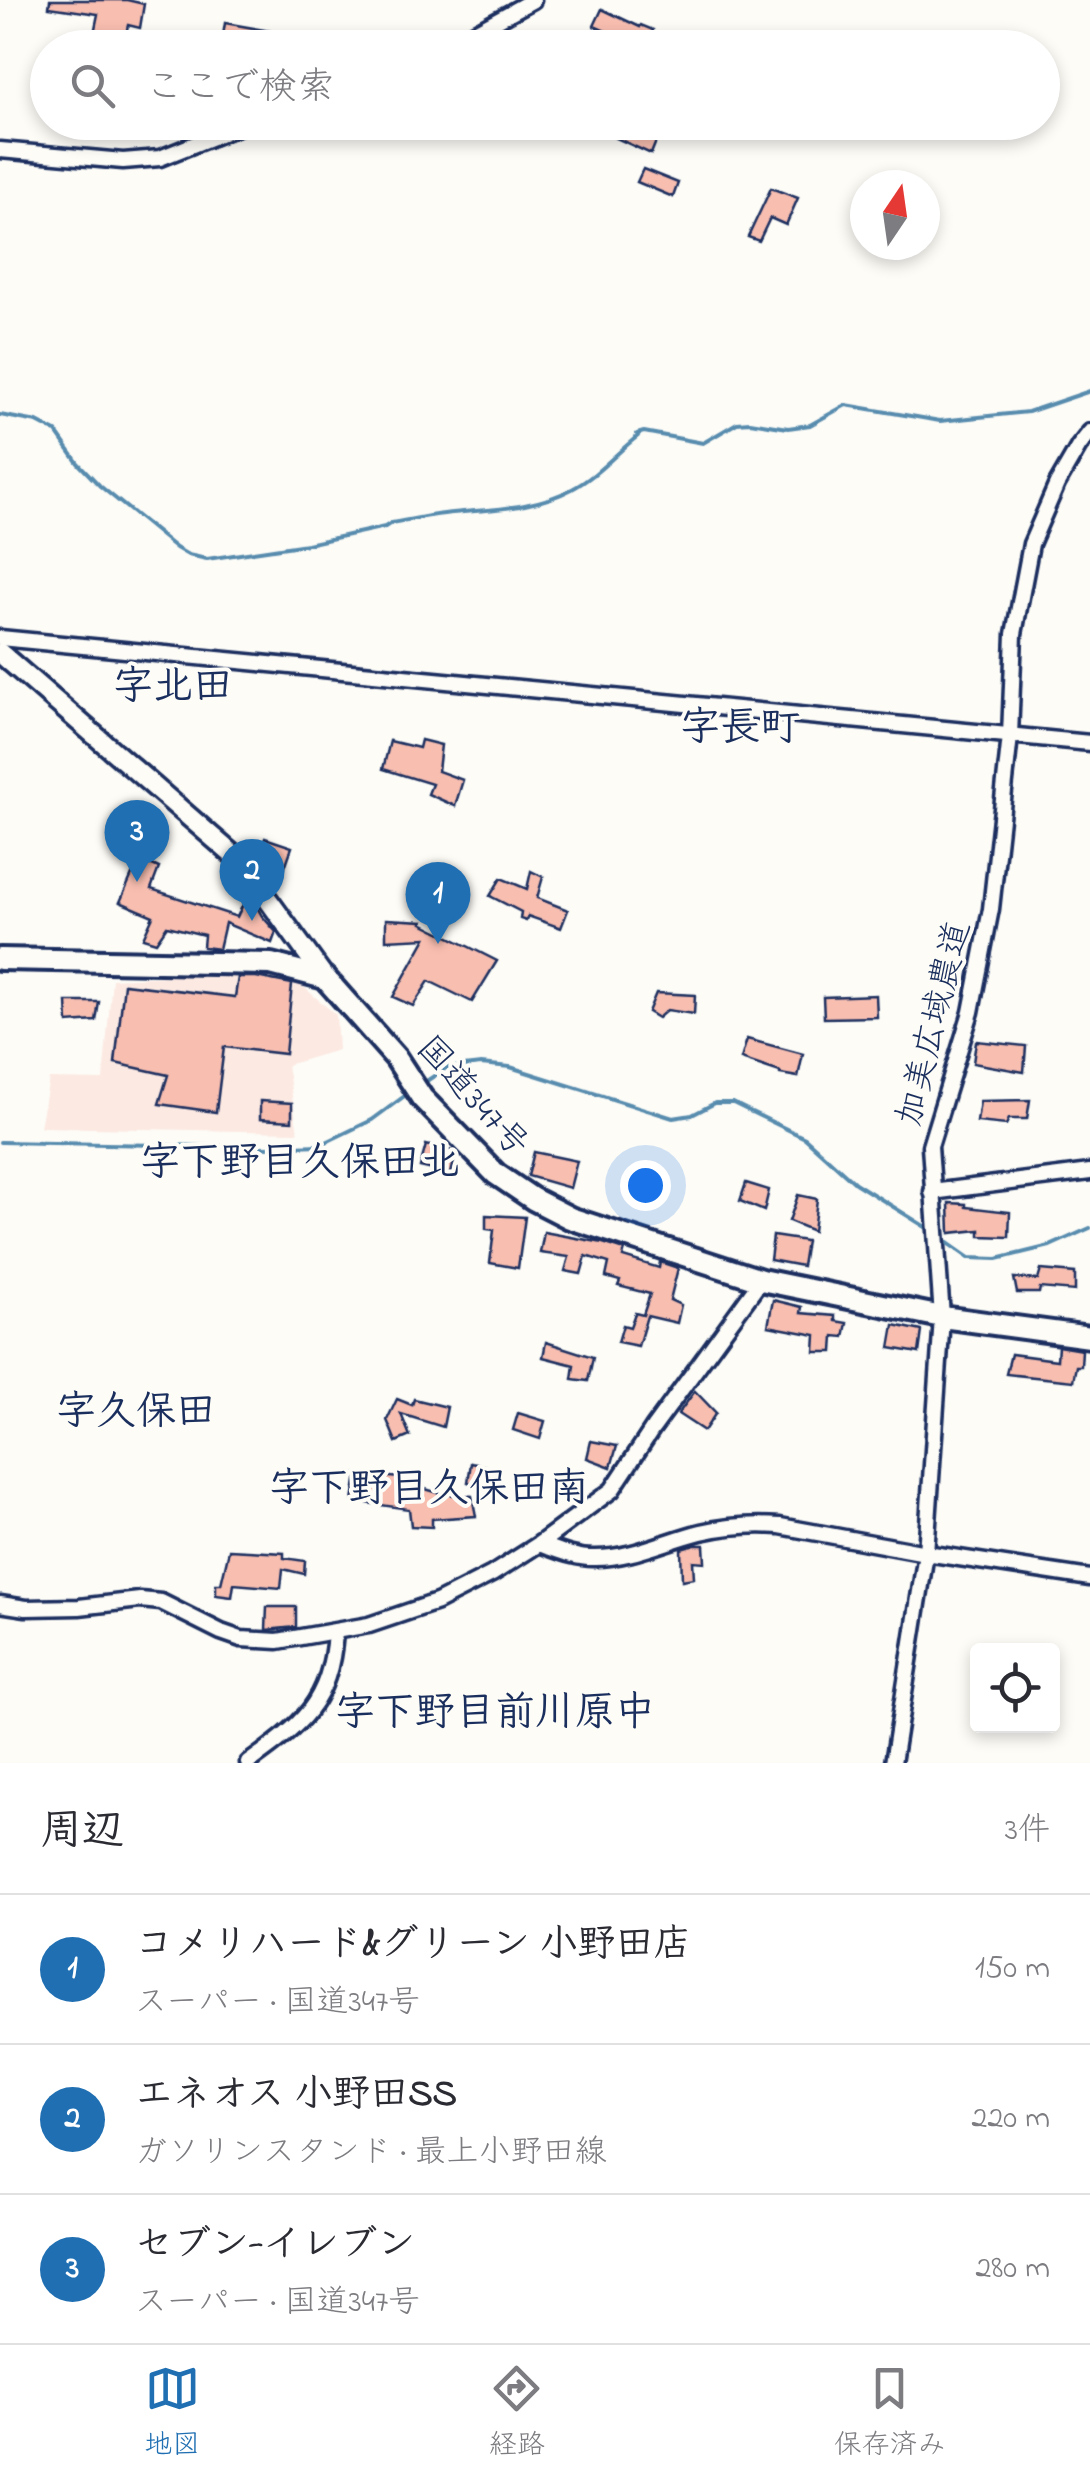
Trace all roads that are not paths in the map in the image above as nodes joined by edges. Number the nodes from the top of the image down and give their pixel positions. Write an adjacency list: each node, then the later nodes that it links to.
1 (534, 0): 2 (street)
2 (480, 30)
3 (205, 140): 4 (street)
4 (0, 150)
5 (1090, 432): 8 (street, 加美広域農道)
6 (0, 638): 8 (street)
7 (0, 652): 11 (main road)
8 (1010, 736): 9 (street); 13 (street, 加美広域農道)
9 (1090, 743)
10 (0, 958): 11 (highway)
11 (325, 978): 14 (highway, 国道347号)
12 (1090, 1172): 13 (street)
13 (932, 1192): 15 (street, 加美広域農道)
14 (762, 1280): 15 (highway, 国道347号); 17 (street)
15 (942, 1317): 16 (highway, 国道347号); 18 (street, 加美広域農道)
16 (1090, 1337)
17 (540, 1544): 18 (street); 21 (street)
18 (926, 1553): 19 (street); 23 (street, 加美広域農道)
19 (1090, 1578)
20 (0, 1604): 21 (street)
21 (336, 1633): 22 (street)
22 (248, 1763)
23 (893, 1763)

